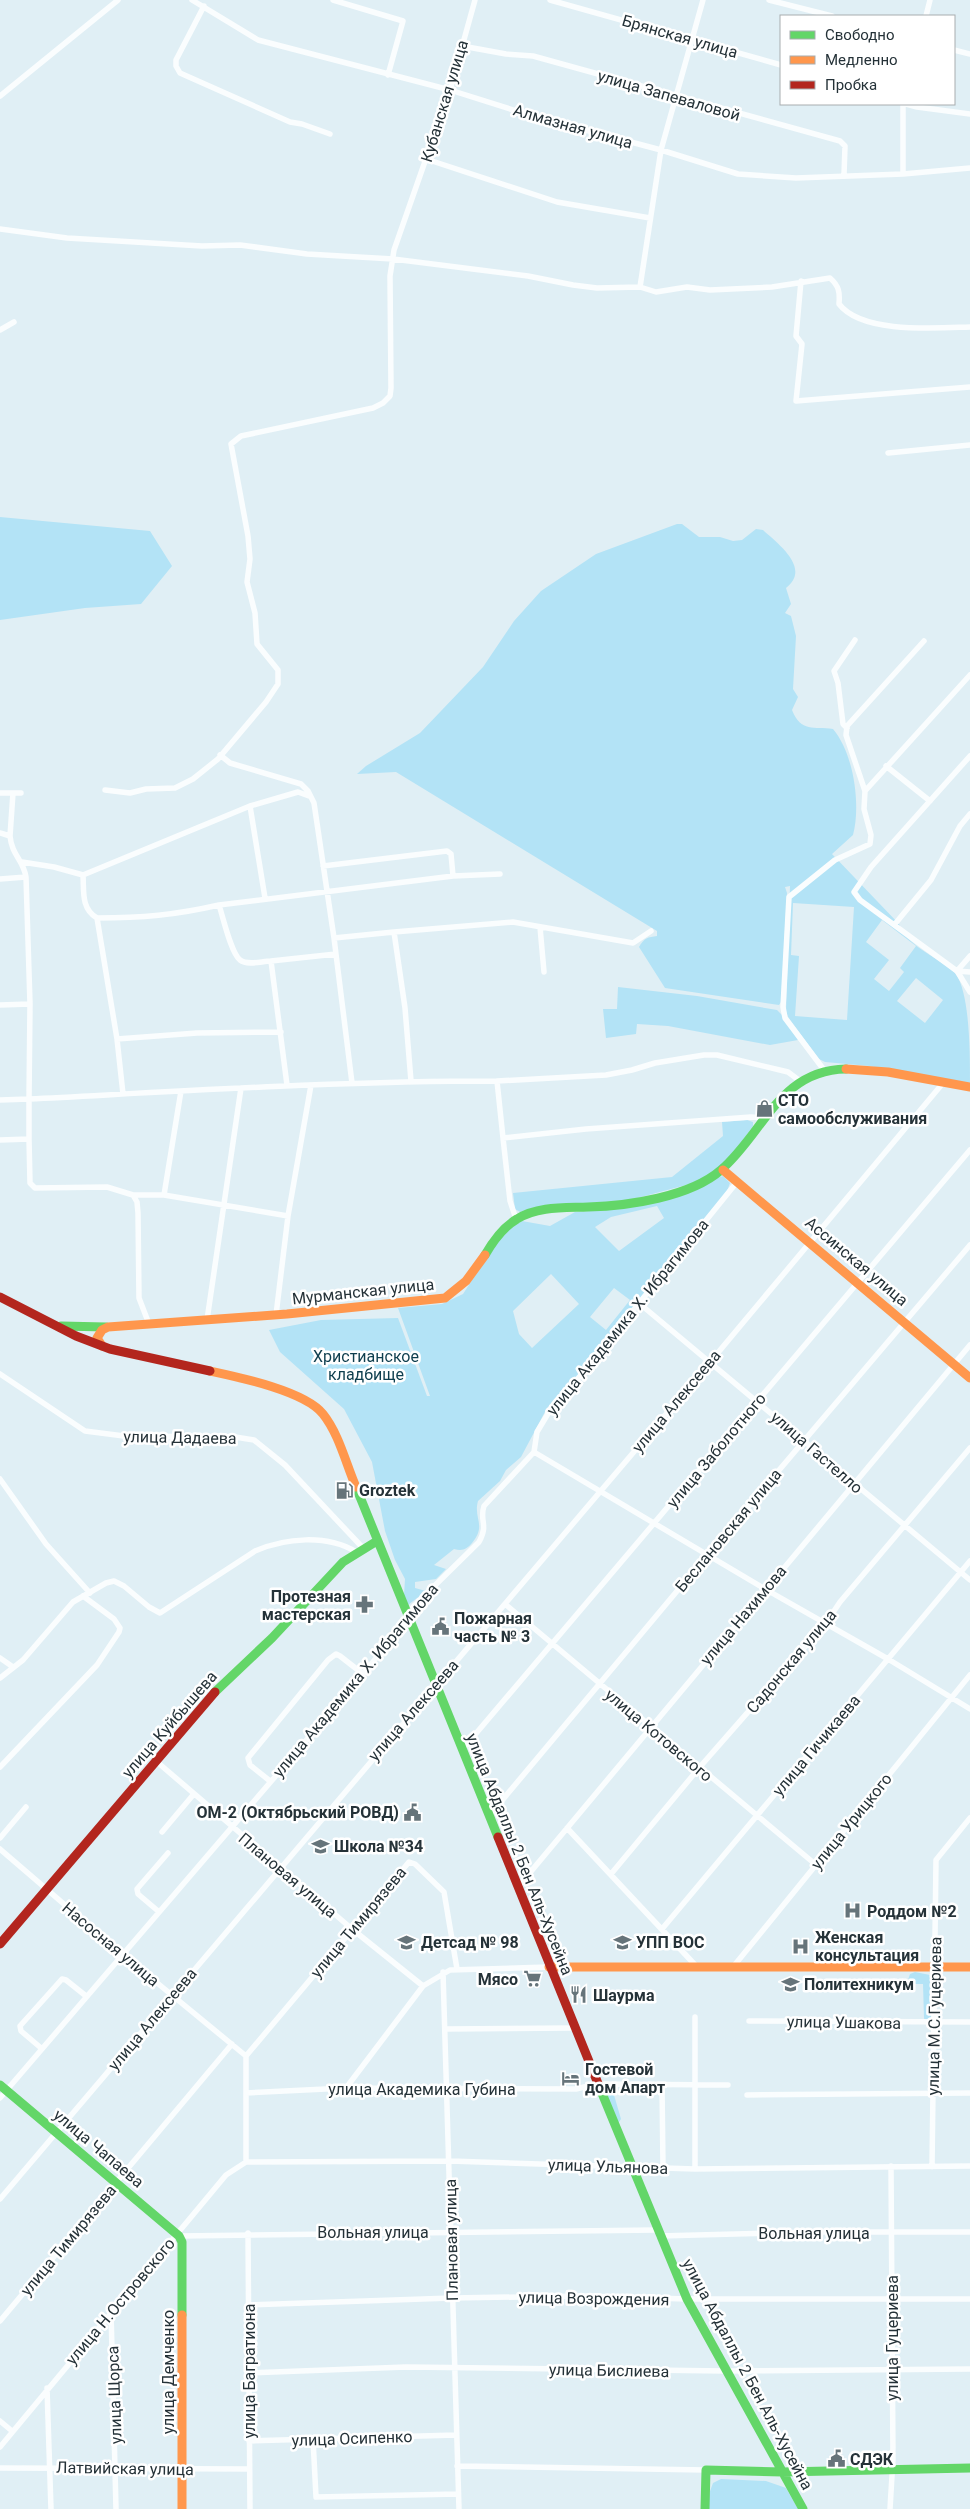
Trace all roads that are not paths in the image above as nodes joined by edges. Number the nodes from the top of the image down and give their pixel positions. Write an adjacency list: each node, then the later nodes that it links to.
1 (118, 0): 19 (street)
2 (192, 0): 9 (street, Алмазная улица)
3 (333, 0): 17 (street)
4 (475, 0): 13 (street, Кубанская улица)
5 (550, 0): 12 (street, Брянская улица)
6 (703, 0): 12 (street)
7 (769, 0): 10 (street)
8 (930, 0): 11 (street)
9 (204, 6): 17 (street, Алмазная улица); 24 (street)
10 (828, 15)
11 (926, 15)
12 (692, 41): 16 (street, Брянская улица); 20 (street)
13 (462, 46): 18 (street, Кубанская улица); 20 (street, улица Запеваловой)
14 (955, 50): 15 (street)
15 (970, 54)
16 (780, 65)
17 (388, 75): 18 (street, Алмазная улица)
18 (450, 90): 25 (street, Алмазная улица); 26 (street, Кубанская улица)
19 (0, 96)
20 (677, 97): 25 (street); 29 (street, улица Запеваловой)
21 (904, 105): 28 (street)
22 (907, 105): 23 (street)
23 (970, 114)
24 (330, 134)
25 (661, 150): 29 (street, Алмазная улица); 30 (street)
26 (426, 159): 30 (street); 32 (street, Кубанская улица)
27 (970, 168): 28 (street, Алмазная улица)
28 (903, 174): 29 (street, Алмазная улица)
29 (844, 176)
30 (650, 218): 34 (street)
31 (0, 229): 32 (street)
32 (393, 259): 34 (street); 45 (street, Кубанская улица)
33 (802, 282): 34 (street); 36 (street); 38 (street)
34 (640, 287)
35 (14, 322): 37 (street)
36 (970, 327)
37 (0, 330)
38 (970, 387)
39 (970, 445): 40 (street)
40 (888, 454)
41 (855, 640): 44 (street)
42 (924, 642): 44 (street)
43 (970, 675): 47 (street)
44 (847, 728): 49 (street)
45 (220, 756): 48 (street); 53 (street)
46 (970, 756): 54 (street)
47 (886, 766): 49 (street); 54 (street)
48 (105, 790)
49 (865, 791): 86 (street)
50 (0, 793): 51 (street)
51 (13, 793): 52 (street); 58 (street)
52 (21, 793)
53 (309, 796): 55 (street); 60 (street)
54 (930, 801): 70 (street)
55 (250, 806): 62 (street); 67 (street)
56 (970, 814): 70 (street)
57 (0, 833): 58 (street)
58 (10, 836): 59 (street)
59 (22, 862): 62 (street); 63 (street)
60 (323, 866): 64 (street); 66 (street)
61 (500, 874): 64 (street)
62 (83, 875): 69 (street)
63 (26, 876): 65 (street); 82 (street)
64 (453, 876): 66 (street)
65 (0, 879)
66 (327, 892): 67 (street); 74 (street)
67 (265, 898): 68 (street)
68 (219, 905): 69 (street); 77 (street)
69 (97, 918): 85 (street)
70 (895, 924): 78 (street)
71 (540, 927): 72 (street); 73 (street); 79 (street)
72 (651, 931)
73 (394, 932): 74 (street); 87 (street)
74 (334, 938): 75 (street)
75 (336, 954): 77 (street); 90 (street)
76 (970, 956): 78 (street)
77 (271, 960): 84 (street)
78 (958, 971): 80 (street); 81 (street)
79 (544, 972)
80 (970, 972)
81 (970, 992)
82 (30, 1004): 83 (street); 98 (street)
83 (0, 1006)
84 (281, 1032): 85 (street); 93 (street)
85 (117, 1039): 97 (street)
86 (824, 1070): 89 (main road, Мурманская улица); 91 (main road)
87 (411, 1081): 88 (street); 90 (street)
88 (497, 1081): 89 (street); 101 (street)
89 (800, 1082): 100 (main road, Мурманская улица)
90 (352, 1083): 92 (street)
91 (943, 1083): 94 (main road); 112 (street, улица Алексеева)
92 (311, 1084): 93 (street); 110 (street)
93 (287, 1085): 95 (street)
94 (970, 1087)
95 (241, 1088): 96 (street); 109 (street)
96 (181, 1091): 97 (street); 108 (street)
97 (122, 1094): 98 (street)
98 (29, 1099): 99 (street); 102 (street)
99 (0, 1100)
100 (765, 1118): 101 (street); 105 (main road, Мурманская улица)
101 (503, 1138): 111 (street)
102 (29, 1139): 103 (street); 107 (street)
103 (0, 1140)
104 (970, 1150): 114 (street, улица Заболотного)
105 (723, 1170): 106 (main road, Ассинская улица); 111 (main road, Мурманская улица)
106 (737, 1182): 112 (main road, Ассинская улица); 116 (street, улица Академика Х. Ибрагимова)
107 (133, 1195): 108 (street); 121 (street)
108 (164, 1195): 109 (street)
109 (223, 1206): 110 (street); 118 (street)
110 (288, 1216): 117 (street)
111 (516, 1219): 117 (main road, Мурманская улица)
112 (810, 1242): 114 (main road, Ассинская улица); 125 (street, улица Алексеева)
113 (970, 1245): 119 (street, Беслановская улица)
114 (858, 1282): 119 (main road, Ассинская улица); 129 (street, улица Заболотного)
115 (0, 1297): 120 (main road)
116 (640, 1304): 125 (street, улица Гастелло); 132 (street, улица Академика Х. Ибрагимова)
117 (276, 1315): 118 (main road, Мурманская улица)
118 (207, 1320): 121 (main road, Мурманская улица)
119 (905, 1322): 126 (main road, Ассинская улица); 130 (street, Беслановская улица)
120 (51, 1324): 122 (main road, Мурманская улица); 124 (main road, улица Абдаллы 2 Бен Аль-Хусейна)
121 (149, 1324): 122 (main road, Мурманская улица)
122 (108, 1327): 124 (main road)
123 (970, 1345): 126 (street, улица Нахимова)
124 (102, 1346): 138 (main road, улица Абдаллы 2 Бен Аль-Хусейна)
125 (711, 1361): 129 (street, улица Гастелло); 135 (street, улица Алексеева)
126 (954, 1364): 128 (main road, Ассинская улица); 134 (street, улица Нахимова)
127 (0, 1374): 139 (street, улица Дадаева)
128 (970, 1378)
129 (757, 1400): 130 (street, улица Гастелло); 136 (street, улица Заболотного)
130 (805, 1440): 134 (street, улица Гастелло); 140 (street, Беслановская улица)
131 (970, 1448): 137 (street, Садонская улица)
132 (534, 1452): 135 (street); 148 (street, улица Академика Х. Ибрагимова)
133 (0, 1479): 145 (street)
134 (854, 1484): 137 (street, улица Гастелло); 144 (street, улица Нахимова)
135 (600, 1490): 136 (street); 147 (street, улица Алексеева)
136 (654, 1524): 140 (street); 150 (street, улица Заболотного)
137 (905, 1526): 142 (street, улица Гастелло); 149 (street, Садонская улица)
138 (377, 1541): 139 (main road, улица Куйбышева); 148 (main road, улица Абдаллы 2 Бен Аль-Хусейна)
139 (359, 1550): 145 (street); 163 (main road, улица Куйбышева)
140 (708, 1554): 144 (street); 158 (street, Беслановская улица)
141 (970, 1561): 142 (street, улица Гичикаева)
142 (961, 1572): 143 (street, улица Гастелло); 152 (street, улица Гичикаева)
143 (970, 1580)
144 (764, 1589): 149 (street); 161 (street, улица Нахимова)
145 (90, 1593): 146 (street)
146 (83, 1596): 153 (street); 164 (street)
147 (505, 1604): 150 (street, улица Котовского); 157 (street, улица Алексеева)
148 (408, 1618): 154 (street, улица Академика Х. Ибрагимова); 157 (main road, улица Абдаллы 2 Бен Аль-Хусейна)
149 (826, 1623): 152 (street); 165 (street, Садонская улица)
150 (552, 1644): 158 (street, улица Котовского); 162 (street, улица Заболотного)
151 (0, 1658): 153 (street)
152 (888, 1658): 159 (street); 170 (street, улица Гичикаева)
153 (13, 1667): 156 (street)
154 (363, 1674): 166 (street, улица Академика Х. Ибрагимова); 166 (street)
155 (970, 1675): 159 (street, улица Урицкого)
156 (0, 1678)
157 (435, 1684): 162 (main road, улица Абдаллы 2 Бен Аль-Хусейна); 179 (street, улица Алексеева)
158 (599, 1684): 161 (street, улица Котовского); 169 (street, Беслановская улица)
159 (952, 1697): 160 (street); 178 (street, улица Урицкого)
160 (970, 1709)
161 (649, 1727): 165 (street, улица Котовского); 173 (street, улица Нахимова)
162 (462, 1750): 169 (main road, улица Абдаллы 2 Бен Аль-Хусейна)
163 (156, 1761): 167 (street, Плановая улица); 182 (main road, улица Куйбышева)
164 (0, 1767)
165 (699, 1768): 170 (street, улица Котовского); 180 (street, Садонская улица)
166 (270, 1781): 172 (street, улица Академика Х. Ибрагимова)
167 (193, 1794): 172 (street, Плановая улица); 174 (street)
168 (26, 1808): 175 (street)
169 (489, 1816): 181 (main road, улица Абдаллы 2 Бен Аль-Хусейна)
170 (756, 1816): 178 (street, улица Котовского); 185 (street, улица Гичикаева)
171 (970, 1818): 191 (street, улица М.С.Гуцериева)
172 (231, 1826): 179 (street, Плановая улица); 183 (street, улица Академика Х. Ибрагимова)
173 (567, 1828): 180 (street); 181 (street, улица Нахимова)
174 (162, 1832)
175 (0, 1838)
176 (0, 1849): 182 (street, Насосная улица)
177 (168, 1853): 183 (street)
178 (815, 1864): 190 (street, улица Урицкого)
179 (280, 1867): 184 (street, Плановая улица); 196 (street, улица Алексеева)
180 (611, 1874): 185 (street)
181 (518, 1887): 188 (main road, улица Абдаллы 2 Бен Аль-Хусейна)
182 (47, 1889): 186 (main road, улица Куйбышева); 187 (street, Насосная улица)
183 (158, 1911): 187 (street, улица Академика Х. Ибрагимова)
184 (352, 1929): 193 (street, улица Тимирязева); 195 (street, Плановая улица); 206 (street, улица Тимирязева)
185 (662, 1929): 189 (street)
186 (0, 1944)
187 (122, 1954): 196 (street, Насосная улица); 197 (street, улица Академика Х. Ибрагимова)
188 (550, 1967): 189 (main road); 193 (street); 202 (main road, улица Абдаллы 2 Бен Аль-Хусейна)
189 (697, 1967): 190 (main road)
190 (733, 1967): 191 (main road)
191 (934, 1967): 192 (main road); 201 (street, улица М.С.Гуцериева)
192 (970, 1967)
193 (457, 1969): 194 (street)
194 (443, 1972): 195 (street); 203 (street, Плановая улица)
195 (422, 1986): 213 (street)
196 (172, 1995): 204 (street, Насосная улица); 219 (street, улица Алексеева)
197 (86, 1996): 205 (street, улица Академика Х. Ибрагимова); 205 (street)
198 (695, 2017): 209 (street)
199 (749, 2021): 201 (street, улица Ушакова)
200 (970, 2022): 201 (street, улица Ушакова)
201 (933, 2023): 215 (street, улица М.С.Гуцериева)
202 (574, 2028): 203 (street); 207 (main road, улица Абдаллы 2 Бен Аль-Хусейна)
203 (446, 2029): 211 (street, Плановая улица)
204 (232, 2044): 206 (street, Насосная улица); 228 (street, улица Тимирязева)
205 (41, 2048): 212 (street, улица Академика Х. Ибрагимова)
206 (246, 2056): 214 (street)
207 (596, 2084): 208 (street, улица Академика Губина); 211 (street, улица Академика Губина); 224 (main road, улица Абдаллы 2 Бен Аль-Хусейна)
208 (662, 2085): 209 (street, улица Академика Губина); 226 (street)
209 (694, 2085): 210 (street, улица Академика Губина); 227 (street)
210 (728, 2085)
211 (448, 2087): 213 (street, улица Академика Губина); 220 (street, Плановая улица)
212 (3, 2088): 218 (street, улица Академика Х. Ибрагимова); 219 (main road, улица Чапаева)
213 (346, 2088): 214 (street, улица Академика Губина)
214 (246, 2093): 221 (street)
215 (932, 2093): 216 (street); 217 (street); 225 (street, улица М.С.Гуцериева)
216 (970, 2093)
217 (748, 2095)
218 (0, 2098)
219 (56, 2131): 228 (main road, улица Чапаева); 229 (street, улица Алексеева)
220 (450, 2160): 221 (street, улица Ульянова); 224 (street, улица Ульянова); 230 (street, Плановая улица)
221 (246, 2162): 235 (street, улица Н.Островского)
222 (890, 2166): 225 (street, улица Ульянова); 227 (street, улица Ульянова); 234 (street, улица Гуцериева)
223 (970, 2166): 225 (street, улица Ульянова)
224 (630, 2167): 226 (street, улица Ульянова); 233 (main road, улица Абдаллы 2 Бен Аль-Хусейна)
225 (932, 2167)
226 (663, 2168): 227 (street, улица Ульянова)
227 (695, 2169)
228 (116, 2182): 235 (main road, улица Чапаева); 242 (street, улица Тимирязева)
229 (0, 2198)
230 (451, 2232): 232 (street, Вольная улица); 233 (street, Вольная улица); 236 (street, Плановая улица)
231 (970, 2232): 234 (street, Вольная улица)
232 (248, 2233): 235 (street, Вольная улица); 240 (street, улица Багратиона)
233 (658, 2233): 234 (street, Вольная улица); 238 (main road, улица Абдаллы 2 Бен Аль-Хусейна)
234 (890, 2233): 237 (street, улица Гуцериева)
235 (177, 2234): 241 (street, улица Н.Островского); 259 (main road, улица Демченко)
236 (452, 2298): 238 (street, улица Возрождения); 240 (street, улица Возрождения); 243 (street, Плановая улица)
237 (892, 2298): 238 (street, улица Возрождения); 239 (street, улица Возрождения); 245 (street, улица Гуцериева)
238 (687, 2299): 246 (main road, улица Абдаллы 2 Бен Аль-Хусейна)
239 (970, 2299)
240 (248, 2305): 247 (street, улица Багратиона)
241 (111, 2311): 248 (street, улица Н.Островского); 261 (street, улица Щорса)
242 (0, 2321)
243 (454, 2368): 246 (street, улица Бислиева); 247 (street, улица Бислиева); 251 (street, Плановая улица)
244 (970, 2368): 245 (street, улица Бислиева)
245 (892, 2370): 246 (street, улица Бислиева); 263 (street, улица Гуцериева)
246 (726, 2371): 264 (main road, улица Абдаллы 2 Бен Аль-Хусейна)
247 (249, 2373): 253 (street, улица Багратиона)
248 (47, 2388): 250 (street, улица Н.Островского); 256 (street)
249 (0, 2421): 250 (street)
250 (12, 2431): 254 (street, улица Н.Островского)
251 (456, 2435): 252 (street, улица Осипенко); 255 (street, Плановая улица)
252 (313, 2439): 253 (street, улица Осипенко); 265 (street)
253 (249, 2441): 260 (street, улица Багратиона)
254 (0, 2447)
255 (457, 2466): 262 (street); 265 (street, Плановая улица)
256 (50, 2467): 257 (street, Латвийская улица); 261 (street, Латвийская улица); 266 (street)
257 (0, 2468)
258 (970, 2468): 263 (main road)
259 (183, 2469): 260 (street, Латвийская улица); 261 (street, Латвийская улица); 268 (main road, улица Демченко)
260 (249, 2469): 269 (street, улица Багратиона)
261 (116, 2470): 267 (street, улица Щорса)
262 (706, 2470): 264 (main road); 271 (main road)
263 (891, 2470): 264 (main road); 273 (street, улица Гуцериева)
264 (782, 2472): 272 (main road, улица Абдаллы 2 Бен Аль-Хусейна)
265 (458, 2494): 270 (street, Плановая улица)
266 (51, 2509)
267 (116, 2509)
268 (182, 2509)
269 (250, 2509)
270 (459, 2509)
271 (705, 2509)
272 (803, 2509)
273 (890, 2509)

